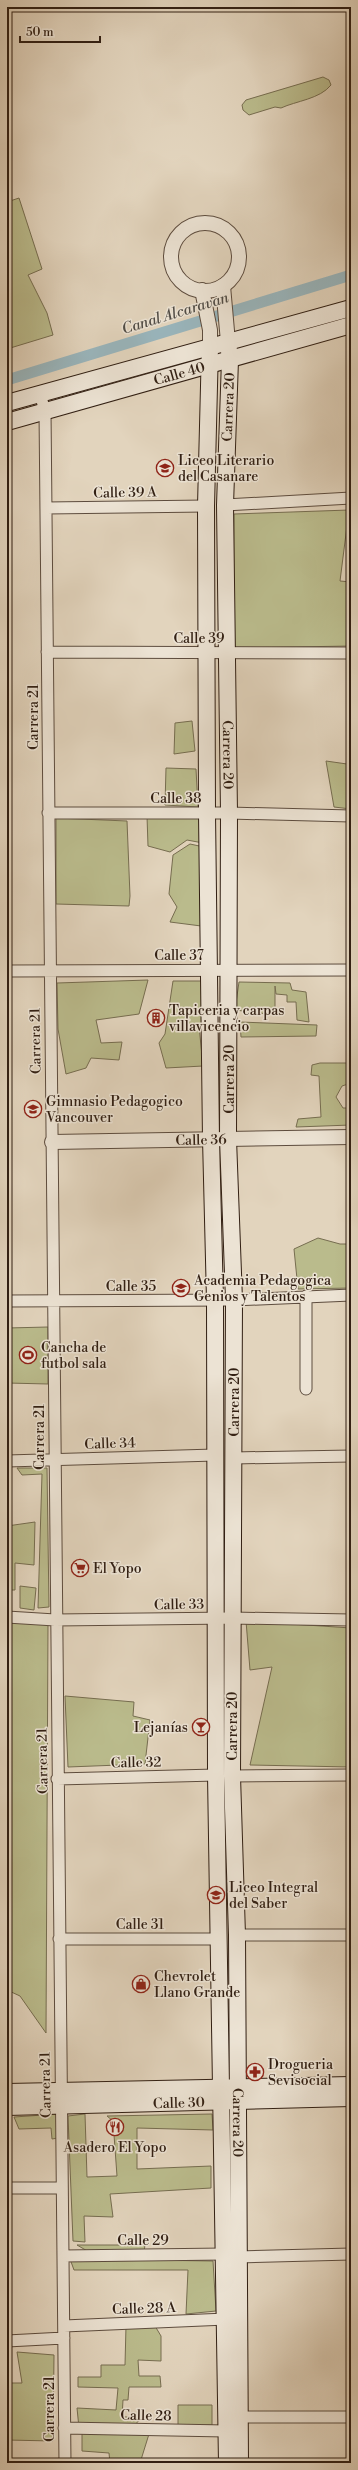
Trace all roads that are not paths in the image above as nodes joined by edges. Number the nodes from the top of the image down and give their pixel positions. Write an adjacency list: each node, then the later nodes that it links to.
1 (223, 286): 2 (street); 2 (street); 5 (street)
2 (202, 290): 6 (street)
3 (351, 308): 5 (main road, Calle 40)
4 (351, 325): 7 (main road, Calle 40)
5 (228, 335): 6 (main road, Calle 40); 7 (main road, Carrera 20)
6 (210, 346): 8 (main road, Carrera 20); 9 (main road, Calle 40)
7 (230, 360): 8 (main road, Calle 40); 14 (main road, Carrera 20)
8 (210, 366): 11 (main road, Calle 40); 15 (main road, Carrera 20)
9 (40, 394): 10 (main road, Calle 40); 11 (street, Carrera 21)
10 (7, 404)
11 (45, 411): 12 (main road, Calle 40); 16 (street, Carrera 21)
12 (7, 422)
13 (351, 498): 14 (street)
14 (225, 505): 19 (main road, Carrera 20)
15 (206, 506): 16 (street, Calle 39 A); 18 (main road, Carrera 20)
16 (46, 508): 17 (street, Carrera 21)
17 (47, 652): 18 (street, Calle 39); 21 (street, Carrera 21)
18 (208, 653): 19 (street, Calle 39); 22 (main road, Carrera 20)
19 (226, 653): 20 (street, Calle 39); 23 (main road, Carrera 20)
20 (351, 653)
21 (48, 813): 22 (street, Calle 38); 29 (street, Carrera 21)
22 (207, 813): 23 (street, Calle 38); 25 (main road, Carrera 20)
23 (228, 813): 24 (street, Calle 38); 26 (main road, Carrera 20)
24 (351, 816)
25 (209, 970): 26 (street, Calle 37); 29 (street, Calle 37); 31 (main road, Carrera 20)
26 (229, 970): 27 (street, Calle 37); 32 (main road, Carrera 20)
27 (351, 970)
28 (7, 971): 29 (street, Calle 37)
29 (50, 971): 33 (street, Carrera 21)
30 (351, 1137): 32 (street, Calle 36)
31 (211, 1139): 32 (street, Calle 36); 33 (street, Calle 36); 36 (main road, Carrera 20)
32 (228, 1139): 37 (main road, Carrera 20)
33 (52, 1142): 39 (street, Carrera 21)
34 (351, 1295): 35 (street, Calle 35)
35 (306, 1296): 37 (street, Calle 35); 40 (street)
36 (215, 1300): 37 (street, Calle 35); 39 (street, Calle 35); 41 (main road, Carrera 20)
37 (234, 1300): 43 (main road, Carrera 20)
38 (7, 1301): 39 (street, Calle 35)
39 (53, 1301): 44 (street, Carrera 21)
40 (306, 1389)
41 (215, 1455): 44 (street, Calle 34); 47 (main road, Carrera 20)
42 (351, 1456): 43 (street)
43 (234, 1458): 47 (main road, Carrera 20)
44 (54, 1460): 45 (street, Calle 34); 48 (street, Carrera 21)
45 (7, 1461)
46 (7, 1617): 48 (street, Calle 33)
47 (224, 1618): 48 (street, Calle 33); 49 (street, Calle 33); 50 (main road, Carrera 20)
48 (55, 1620): 52 (street, Carrera 21)
49 (351, 1620)
50 (224, 1775): 51 (street, Calle 32); 52 (street, Calle 32); 54 (main road, Carrera 20); 56 (main road, Carrera 20)
51 (351, 1775)
52 (57, 1779): 55 (street, Carrera 21)
53 (351, 1935): 54 (street)
54 (237, 1936): 60 (main road, Carrera 20)
55 (59, 1939): 56 (street, Calle 31); 61 (street, Carrera 21)
56 (220, 1939): 59 (main road, Carrera 20)
57 (351, 2085): 60 (main road, Calle 30)
58 (7, 2092): 61 (main road, Calle 30)
59 (221, 2094): 60 (main road, Calle 30); 61 (main road, Calle 30); 68 (main road, Carrera 20)
60 (238, 2094): 62 (main road, Calle 30); 68 (main road, Carrera 20)
61 (60, 2098): 63 (main road, Calle 30); 65 (street, Carrera 21)
62 (351, 2098)
63 (7, 2107)
64 (7, 2188): 65 (street)
65 (62, 2188): 67 (street, Carrera 21)
66 (351, 2254): 68 (street, Calle 29)
67 (63, 2256): 68 (street, Calle 29); 70 (street, Carrera 21)
68 (231, 2256): 69 (main road, Carrera 20); 73 (main road, Carrera 20)
69 (226, 2319): 70 (street, Calle 28 A); 76 (main road, Carrera 20)
70 (64, 2326): 71 (street, Carrera 21)
71 (64, 2338): 72 (street); 75 (street, Carrera 21)
72 (7, 2341)
73 (240, 2417): 74 (street); 79 (main road, Carrera 20)
74 (351, 2417)
75 (64, 2428): 76 (street, Calle 28); 77 (street, Carrera 21)
76 (226, 2431): 78 (main road, Carrera 20)
77 (65, 2463)
78 (226, 2463)
79 (240, 2463)

